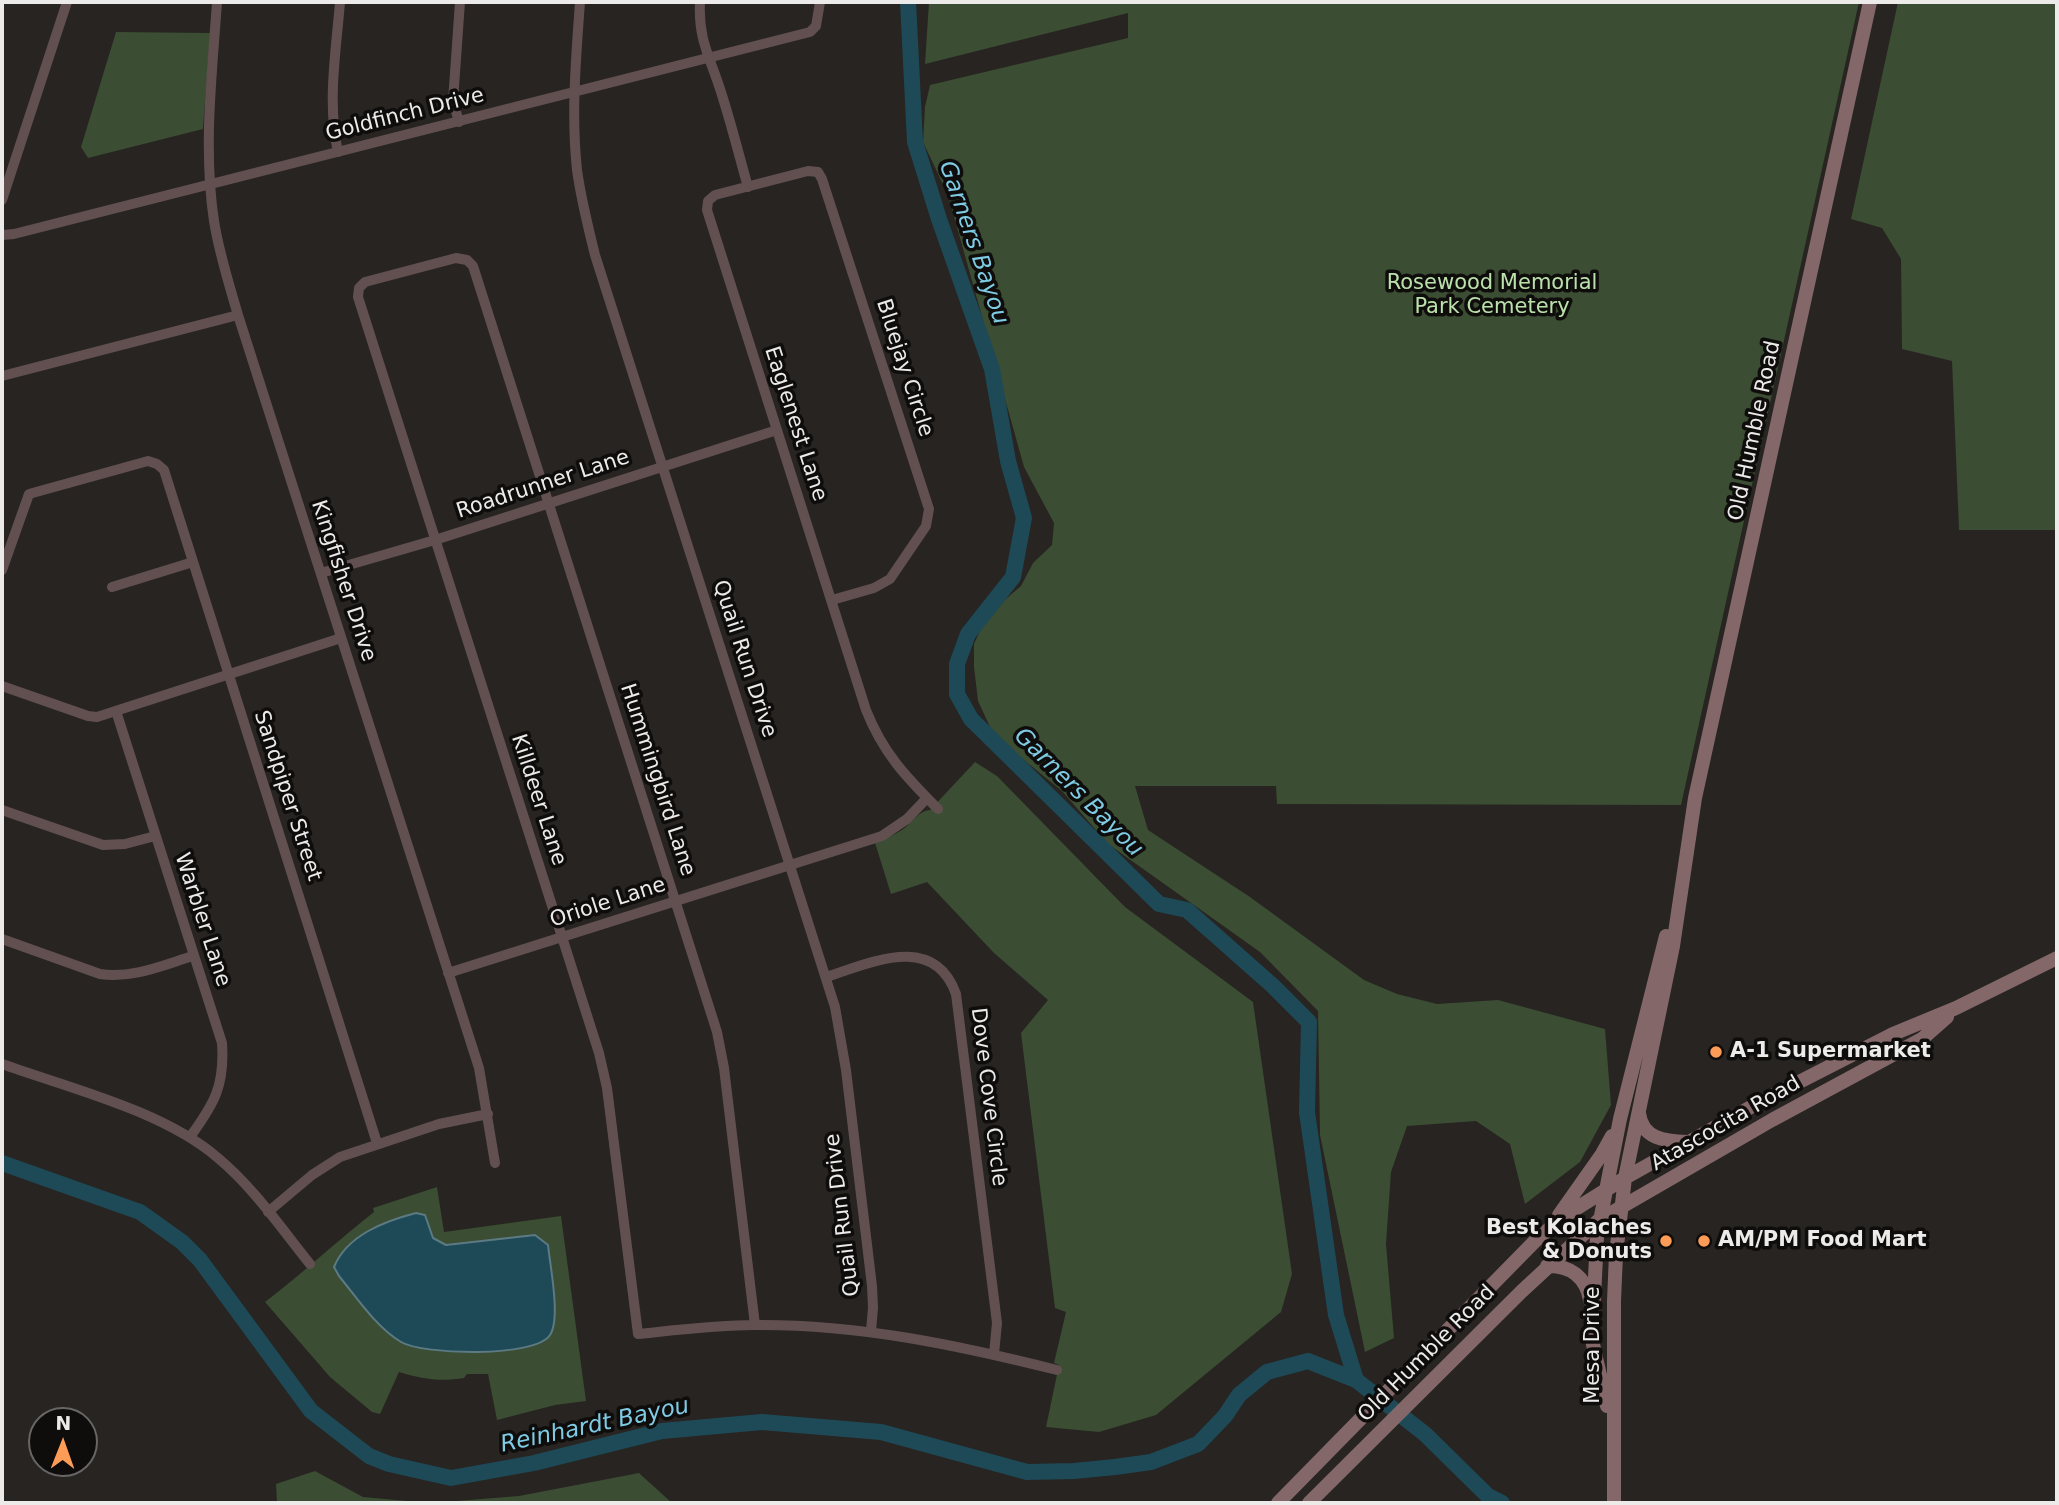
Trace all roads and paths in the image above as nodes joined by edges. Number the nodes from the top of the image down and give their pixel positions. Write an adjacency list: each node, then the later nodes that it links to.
1 (67, 2): 15 (street)
2 (217, 2): 13 (street, Kingfisher Drive)
3 (340, 2): 12 (street)
4 (460, 2): 11 (street)
5 (580, 2): 10 (street, Quail Run Drive)
6 (700, 2): 9 (street)
7 (820, 2): 9 (street, Goldfinch Drive)
8 (1870, 2): 38 (main road, Old Humble Road)
9 (708, 58): 10 (street, Goldfinch Drive); 14 (street)
10 (574, 92): 11 (street, Goldfinch Drive); 21 (street, Quail Run Drive)
11 (459, 122): 12 (street, Goldfinch Drive)
12 (338, 152): 13 (street, Goldfinch Drive)
13 (210, 184): 16 (street, Goldfinch Drive); 18 (street, Kingfisher Drive)
14 (748, 187): 20 (street, Eaglenest Lane); 28 (street, Bluejay Circle)
15 (2, 200)
16 (2, 235)
17 (467, 260): 22 (street, Hummingbird Lane); 23 (street, Killdeer Lane)
18 (238, 314): 19 (street); 26 (street, Kingfisher Drive)
19 (2, 376)
20 (777, 430): 21 (street, Roadrunner Lane); 28 (street, Eaglenest Lane)
21 (662, 466): 22 (street, Roadrunner Lane); 37 (street, Quail Run Drive)
22 (548, 504): 23 (street, Roadrunner Lane); 39 (street, Hummingbird Lane)
23 (435, 540): 26 (street, Roadrunner Lane); 40 (street, Killdeer Lane)
24 (193, 562): 25 (street, Sandpiper Street); 27 (street); 30 (street, Sandpiper Street)
25 (2, 570)
26 (321, 573): 29 (street, Kingfisher Drive)
27 (112, 587)
28 (832, 600): 33 (street, Eaglenest Lane)
29 (341, 638): 30 (street); 44 (street, Kingfisher Drive)
30 (228, 675): 32 (street); 53 (street, Sandpiper Street)
31 (2, 686): 32 (street)
32 (116, 711): 36 (street, Warbler Lane)
33 (927, 798): 34 (street, Eaglenest Lane); 37 (street, Oriole Lane)
34 (938, 809)
35 (2, 810): 36 (street)
36 (155, 835): 42 (street, Warbler Lane)
37 (790, 864): 39 (street, Oriole Lane); 45 (street, Quail Run Drive)
38 (1683, 870): 48 (main road, Old Humble Road); 50 (main road, Old Humble Road)
39 (676, 901): 40 (street, Oriole Lane); 64 (street, Hummingbird Lane)
40 (562, 938): 44 (street, Oriole Lane); 64 (street, Killdeer Lane)
41 (2, 939): 42 (street)
42 (193, 956): 51 (street, Warbler Lane)
43 (2057, 958): 46 (main road, Atascocita Road)
44 (448, 973): 49 (street, Kingfisher Drive)
45 (826, 976): 65 (street, Quail Run Drive); 66 (street, Dove Cove Circle)
46 (1956, 1009): 52 (main road, Atascocita Road); 57 (main road, Atascocita Road)
47 (2, 1064): 51 (street)
48 (1638, 1111): 52 (main road); 55 (main road, Old Humble Road)
49 (488, 1114): 53 (street); 54 (street, Kingfisher Drive)
50 (1620, 1119): 56 (main road, Old Humble Road); 60 (main road)
51 (190, 1137): 58 (street)
52 (1688, 1142): 55 (main road, Atascocita Road)
53 (377, 1143): 58 (street)
54 (495, 1163)
55 (1625, 1178): 56 (main road, Old Humble Road); 57 (main road, Old Humble Road)
56 (1604, 1191): 59 (main road, Mesa Drive); 60 (main road, Old Humble Road)
57 (1622, 1209): 59 (main road, Old Humble Road); 68 (main road, Mesa Drive)
58 (268, 1212): 61 (street)
59 (1600, 1220): 62 (main road, Old Humble Road); 63 (main road, Mesa Drive)
60 (1540, 1237): 70 (main road, Old Humble Road)
61 (310, 1264)
62 (1547, 1266): 63 (main road); 71 (main road, Old Humble Road)
63 (1592, 1311): 68 (main road, Mesa Drive)
64 (755, 1325): 65 (street)
65 (871, 1331): 66 (street)
66 (994, 1354): 67 (street)
67 (1057, 1370)
68 (1615, 1440): 69 (main road, Mesa Drive)
69 (1614, 1501)
70 (1278, 1503)
71 (1309, 1503)

